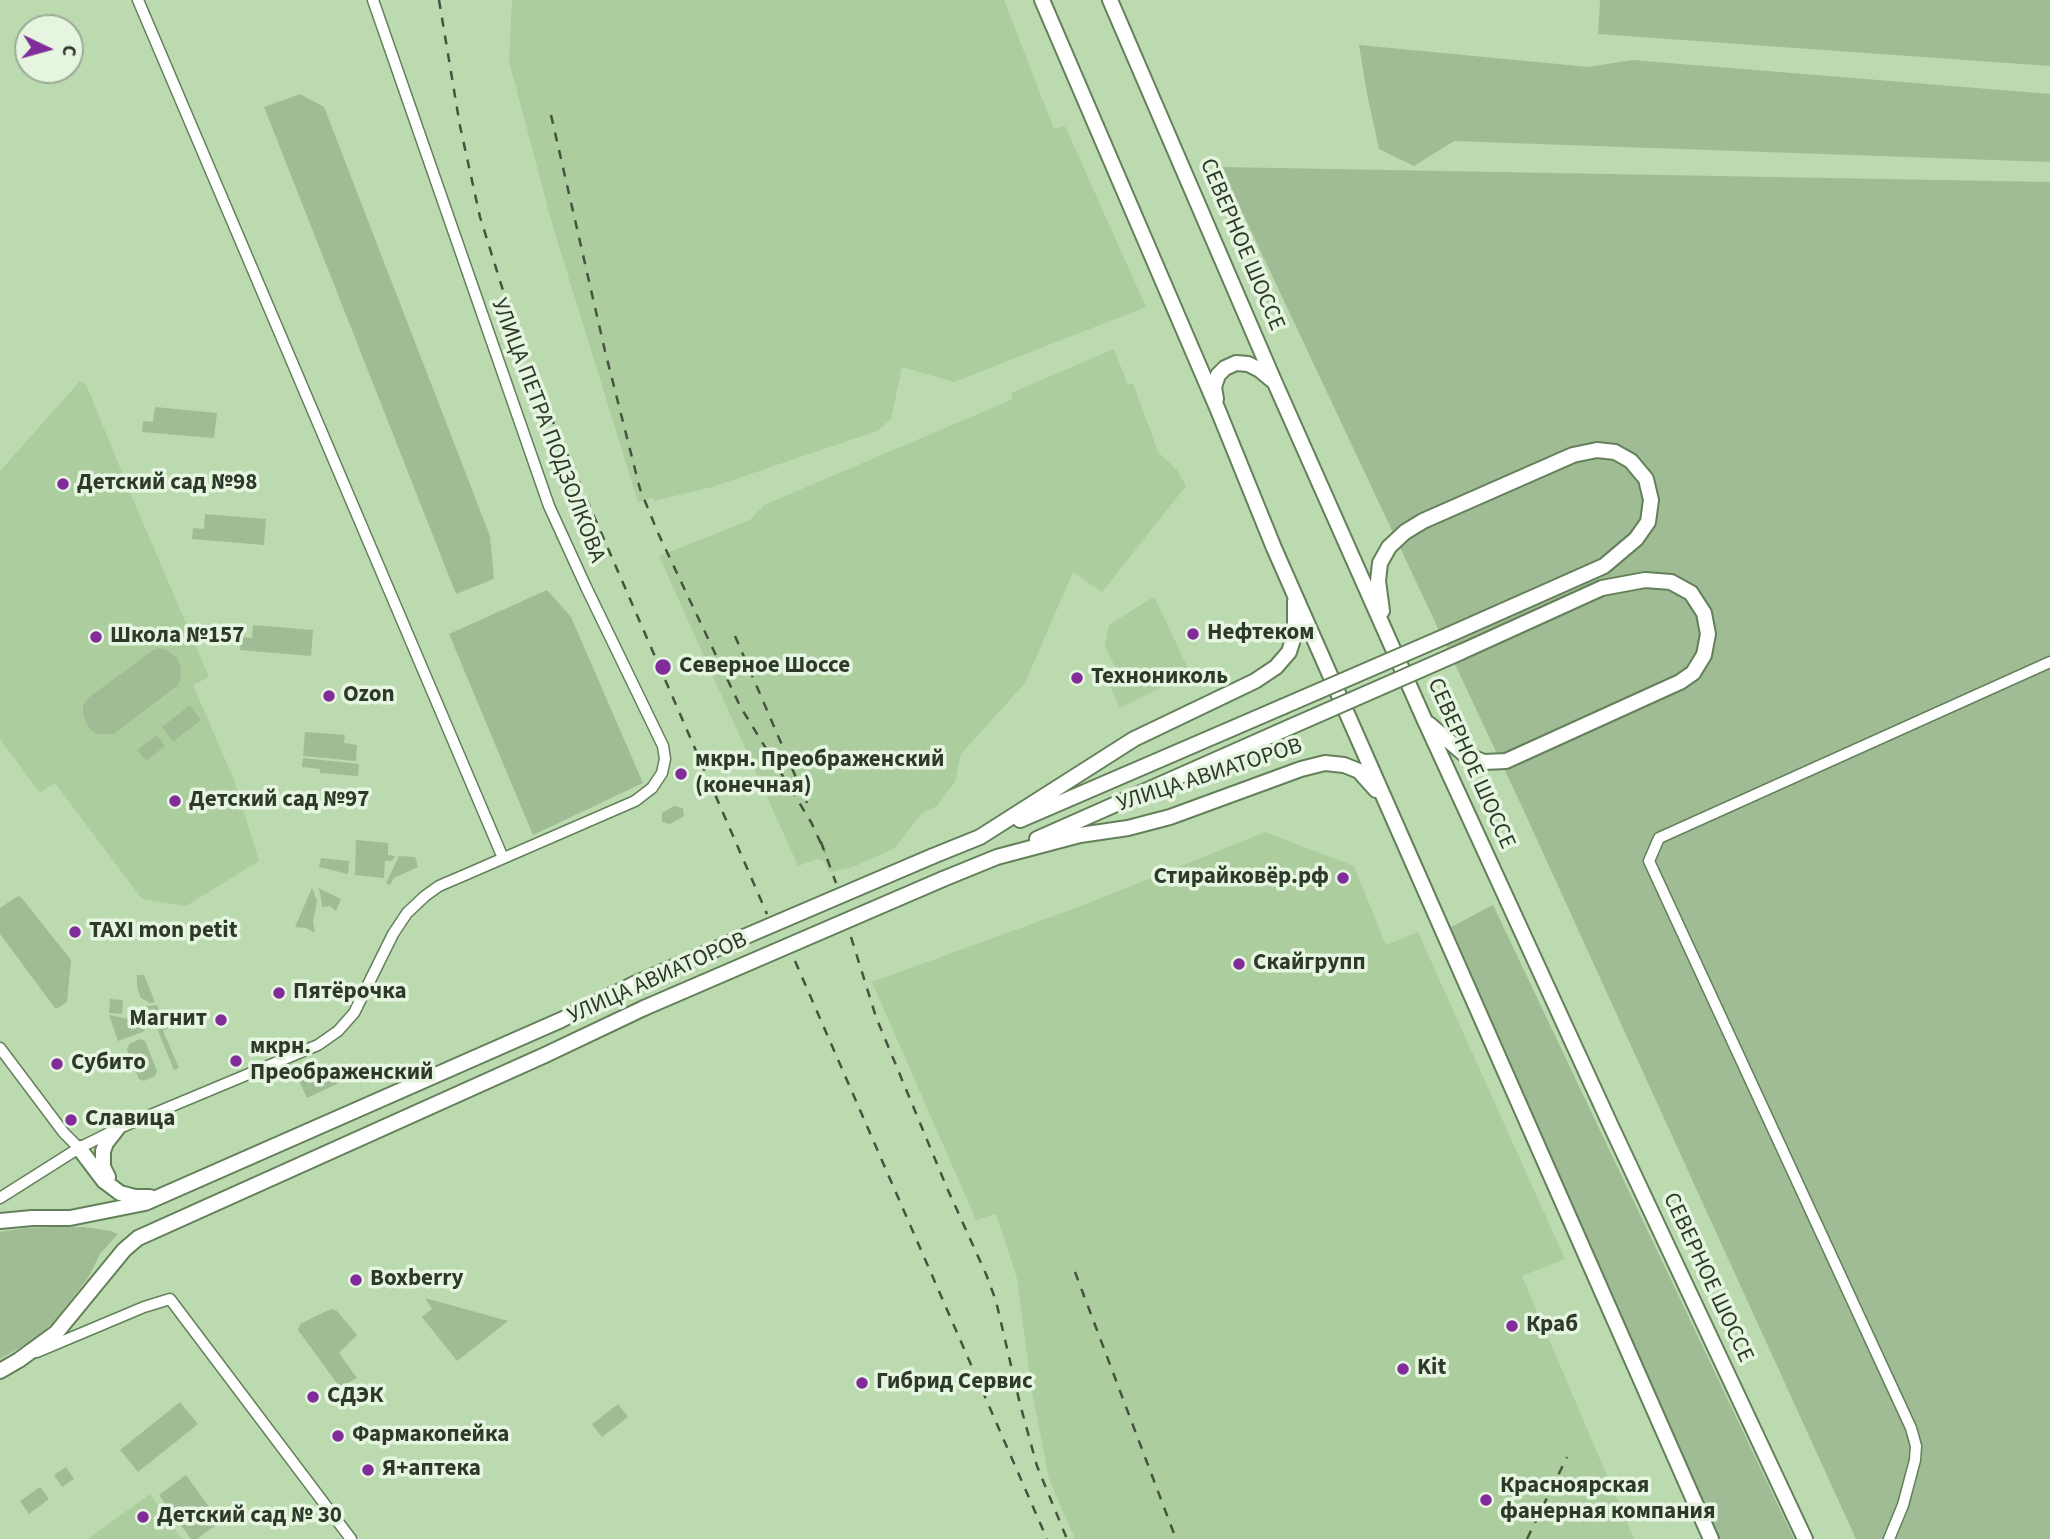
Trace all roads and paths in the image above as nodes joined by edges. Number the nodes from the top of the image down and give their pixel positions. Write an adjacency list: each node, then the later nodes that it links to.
1 (138, 0): 14 (street)
2 (373, 0): 14 (street, УЛИЦА ПЕТРА ПОДЗОЛКОВА)
3 (1042, 0): 6 (main road)
4 (1110, 0): 5 (main road, СЕВЕРНОЕ ШОССЕ)
5 (1275, 383): 6 (main road); 8 (main road, СЕВЕРНОЕ ШОССЕ)
6 (1218, 410): 7 (main road)
7 (1295, 596): 11 (main road); 12 (main road, УЛИЦА АВИАТОРОВ)
8 (1386, 633): 10 (main road, СЕВЕРНОЕ ШОССЕ); 12 (main road, bridge)
9 (2050, 662): 27 (street)
10 (1425, 721): 13 (main road, bridge); 26 (main road, СЕВЕРНОЕ ШОССЕ)
11 (1384, 799): 13 (main road, УЛИЦА АВИАТОРОВ); 25 (main road)
12 (980, 837): 19 (main road, УЛИЦА АВИАТОРОВ, bridge)
13 (997, 857): 22 (main road, УЛИЦА АВИАТОРОВ, bridge)
14 (503, 858): 16 (street, УЛИЦА ПЕТРА ПОДЗОЛКОВА)
15 (0, 1048): 17 (street)
16 (117, 1129): 17 (street); 18 (main road)
17 (79, 1148): 18 (main road); 20 (street)
18 (114, 1188): 19 (main road)
19 (162, 1196): 21 (main road, УЛИЦА АВИАТОРОВ)
20 (0, 1198)
21 (0, 1221)
22 (19, 1360): 23 (main road, УЛИЦА АВИАТОРОВ); 24 (street)
23 (0, 1371)
24 (351, 1539)
25 (1711, 1539)
26 (1804, 1539)
27 (1889, 1539)

